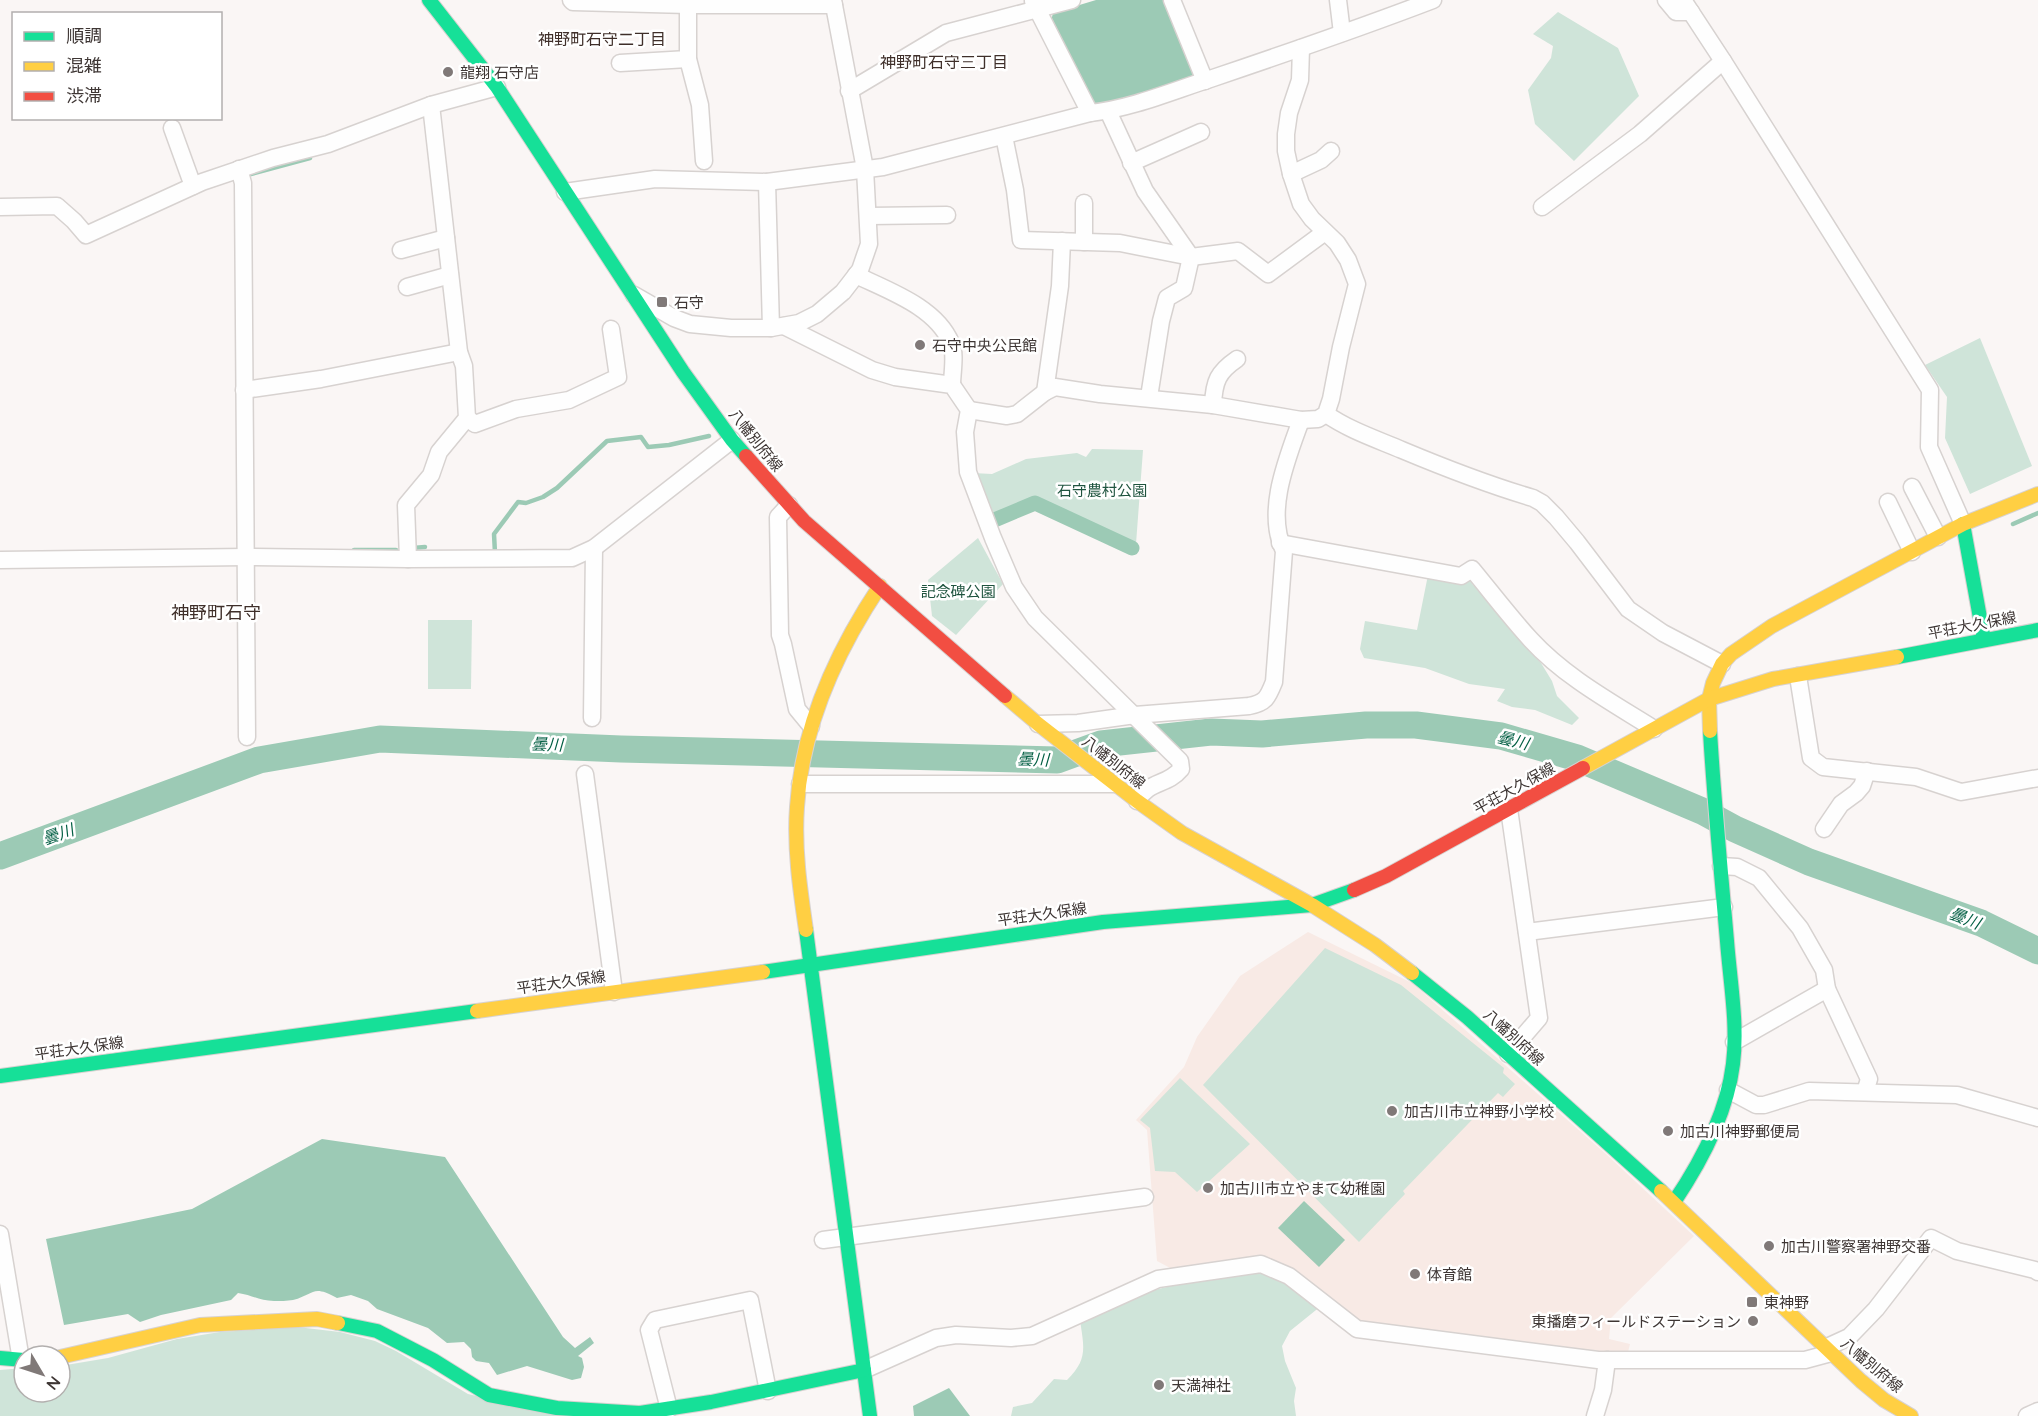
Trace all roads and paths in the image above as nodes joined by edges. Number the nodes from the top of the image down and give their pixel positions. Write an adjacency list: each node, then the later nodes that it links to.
1 (429, 0): 18 (main road, 八幡別府線)
2 (571, 0): 9 (street)
3 (1072, 0): 10 (street)
4 (1172, 0): 17 (street)
5 (1338, 0): 12 (street)
6 (1433, 0): 12 (street)
7 (1666, 0): 11 (street)
8 (833, 2): 9 (street); 19 (street)
9 (688, 5): 14 (street)
10 (1035, 5): 19 (street); 22 (street)
11 (1687, 6): 15 (street)
12 (1342, 33): 13 (street)
13 (1301, 48): 17 (street); 31 (street)
14 (688, 59): 16 (street); 27 (street)
15 (1723, 61): 37 (street); 68 (street)
16 (620, 63)
17 (1205, 81): 21 (street)
18 (497, 87): 20 (street); 34 (main road, 八幡別府線)
19 (849, 91): 30 (street)
20 (431, 105): 29 (street); 41 (street)
21 (1108, 111): 22 (street); 28 (street)
22 (1090, 113): 25 (street)
23 (172, 128): 33 (street)
24 (1201, 132): 28 (street)
25 (1004, 136): 30 (street); 42 (street)
26 (1331, 151): 31 (street)
27 (704, 161)
28 (1131, 163): 45 (street)
29 (239, 169): 33 (street); 55 (street)
30 (865, 169): 32 (street); 39 (street)
31 (1291, 174): 40 (street)
32 (767, 182): 34 (street); 50 (street)
33 (193, 186): 36 (street)
34 (565, 192): 49 (main road, 八幡別府線)
35 (1084, 202): 43 (street)
36 (0, 207)
37 (1542, 207)
38 (947, 215): 39 (street)
39 (869, 216): 47 (street)
40 (1325, 232): 45 (street); 60 (street)
41 (446, 238): 44 (street); 46 (street)
42 (1062, 242): 43 (street); 56 (street)
43 (1084, 242): 45 (street)
44 (401, 250)
45 (1191, 256): 57 (street)
46 (450, 275): 48 (street); 52 (street)
47 (856, 275): 50 (street); 54 (street)
48 (407, 287)
49 (634, 295): 50 (street); 63 (main road, 八幡別府線)
50 (778, 327): 54 (street)
51 (610, 329): 61 (street)
52 (459, 352): 55 (street); 61 (street)
53 (1237, 359): 58 (street)
54 (952, 385): 59 (street)
55 (244, 390): 73 (street)
56 (1045, 392): 57 (street); 59 (street)
57 (1149, 398): 58 (street)
58 (1213, 405): 62 (street)
59 (969, 410): 82 (street)
60 (1326, 414): 62 (street); 79 (street)
61 (467, 418): 74 (street)
62 (1301, 420): 70 (street)
63 (732, 440): 67 (main road, 八幡別府線); 71 (street)
64 (1912, 487): 69 (street)
65 (2038, 494): 68 (main road)
66 (1888, 502): 72 (street)
67 (789, 505): 76 (main road, 八幡別府線); 85 (street)
68 (1963, 524): 69 (main road); 78 (main road)
69 (1938, 537): 72 (main road)
70 (1280, 543): 82 (street); 86 (street)
71 (594, 548): 74 (street); 83 (street)
72 (1912, 552): 79 (main road)
73 (246, 557): 74 (street); 75 (street); 87 (street)
74 (408, 559)
75 (0, 560)
76 (880, 586): 84 (main road, 八幡別府線); 85 (main road)
77 (2038, 630): 78 (main road, 平荘大久保線)
78 (1984, 640): 80 (main road, 平荘大久保線)
79 (1722, 664): 81 (main road)
80 (1798, 676): 81 (main road, 平荘大久保線); 88 (street)
81 (1709, 699): 86 (main road, 平荘大久保線); 96 (main road)
82 (1136, 715): 84 (street); 93 (street)
83 (592, 718)
84 (1038, 724): 92 (main road, 八幡別府線)
85 (811, 726): 91 (main road)
86 (1650, 731): 94 (main road, 平荘大久保線)
87 (247, 737)
88 (1867, 771): 90 (street); 95 (street)
89 (585, 774): 102 (street)
90 (2038, 778)
91 (800, 784): 92 (street); 100 (main road)
92 (1115, 784): 93 (main road, 八幡別府線)
93 (1137, 801): 97 (main road, 八幡別府線)
94 (1509, 809): 97 (main road, 平荘大久保線); 99 (street)
95 (1824, 829)
96 (1721, 860): 98 (main road); 101 (street)
97 (1312, 905): 100 (main road, 平荘大久保線); 104 (main road, 八幡別府線)
98 (1724, 907): 99 (street); 103 (main road)
99 (1527, 932): 104 (street)
100 (811, 965): 102 (main road, 平荘大久保線); 112 (main road)
101 (1827, 989): 103 (street); 107 (street)
102 (614, 992): 105 (main road, 平荘大久保線)
103 (1734, 1042): 106 (main road)
104 (1508, 1054): 110 (main road, 八幡別府線)
105 (0, 1076)
106 (1728, 1090): 107 (street); 110 (main road)
107 (1865, 1092): 108 (street)
108 (2038, 1118)
109 (1145, 1197): 112 (street)
110 (1674, 1202): 116 (main road, 八幡別府線)
111 (0, 1234): 115 (street)
112 (845, 1238): 113 (street); 119 (main road)
113 (823, 1240)
114 (2038, 1272): 116 (street)
115 (19, 1344)
116 (1828, 1351): 118 (street); 125 (main road, 八幡別府線)
117 (72, 1355): 121 (main road)
118 (1607, 1360): 119 (street); 124 (street)
119 (864, 1370): 120 (main road); 123 (main road)
120 (768, 1390): 121 (main road); 121 (street)
121 (669, 1409)
122 (2038, 1411): 126 (street)
123 (870, 1416)
124 (1595, 1416)
125 (1911, 1416)
126 (2028, 1416)

